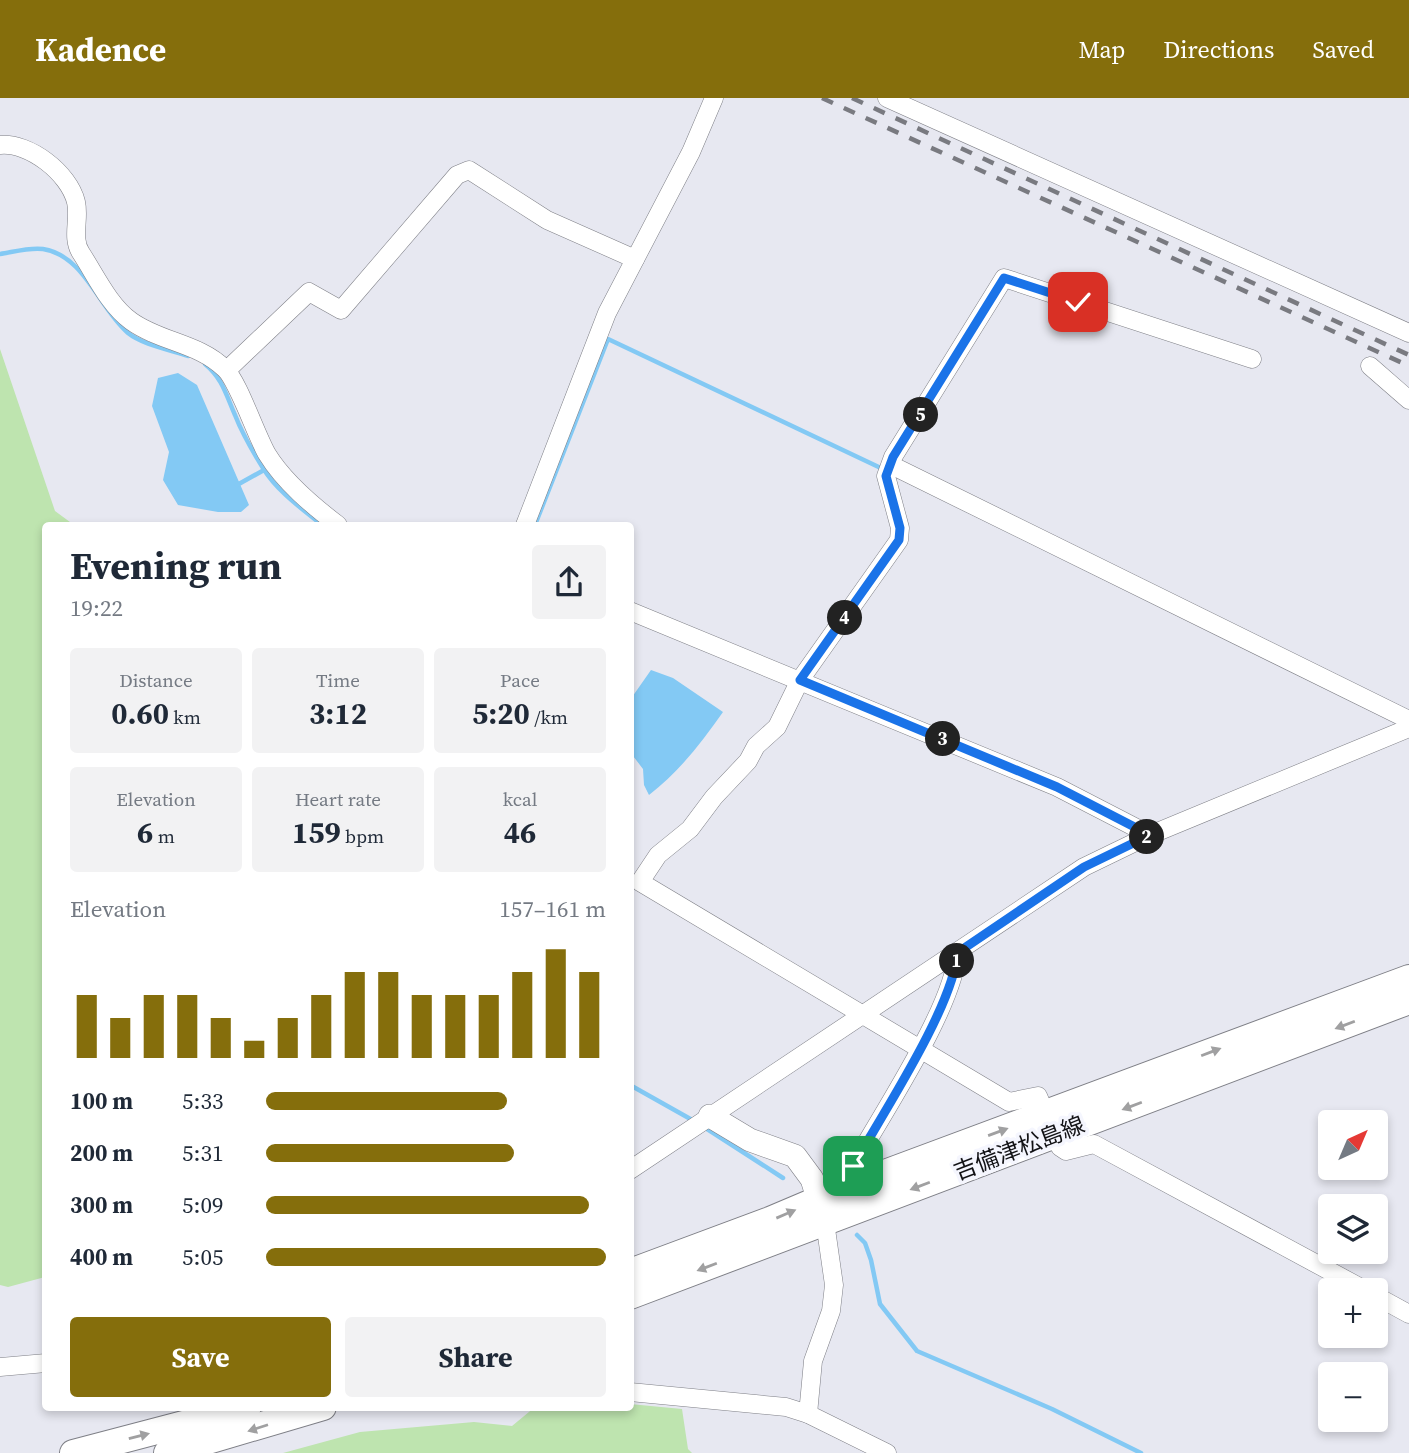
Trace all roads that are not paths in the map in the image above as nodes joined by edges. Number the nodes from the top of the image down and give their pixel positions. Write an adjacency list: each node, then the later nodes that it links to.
1 (714, 98): 4 (street)
2 (887, 98): 5 (street)
3 (0, 145): 8 (street)
4 (635, 259): 8 (street); 12 (street)
5 (1409, 333)
6 (1252, 359): 10 (street)
7 (1370, 366): 9 (street)
8 (227, 370): 11 (street)
9 (1409, 400)
10 (889, 470): 14 (street); 15 (street)
11 (335, 522)
12 (526, 522)
13 (634, 613): 14 (street)
14 (800, 680): 16 (street); 20 (street)
15 (1405, 731): 16 (street)
16 (1150, 835): 17 (street)
17 (957, 953): 20 (street); 21 (street)
18 (1409, 978): 23 (main road, 吉備津松島線, one-way to 18)
19 (1409, 1001): 23 (main road, 吉備津松島線, one-way to 23)
20 (861, 1016): 21 (street); 22 (street)
21 (920, 1048): 23 (street); 24 (street)
22 (703, 1121): 25 (street); 26 (street)
23 (1051, 1125): 26 (main road, 吉備津松島線); 28 (street)
24 (853, 1166)
25 (634, 1167)
26 (822, 1211): 27 (main road, 吉備津松島線, one-way to 26); 29 (main road, 吉備津松島線, one-way to 29); 37 (street)
27 (634, 1271)
28 (1343, 1278)
29 (634, 1294)
30 (1388, 1303): 31 (street)
31 (1409, 1314)
32 (42, 1363): 33 (street)
33 (0, 1367)
34 (634, 1392): 37 (street)
35 (233, 1411): 38 (main road, one-way to 35)
36 (309, 1411): 39 (main road, one-way to 39)
37 (808, 1414): 40 (street)
38 (73, 1453)
39 (167, 1453)
40 (887, 1453)

